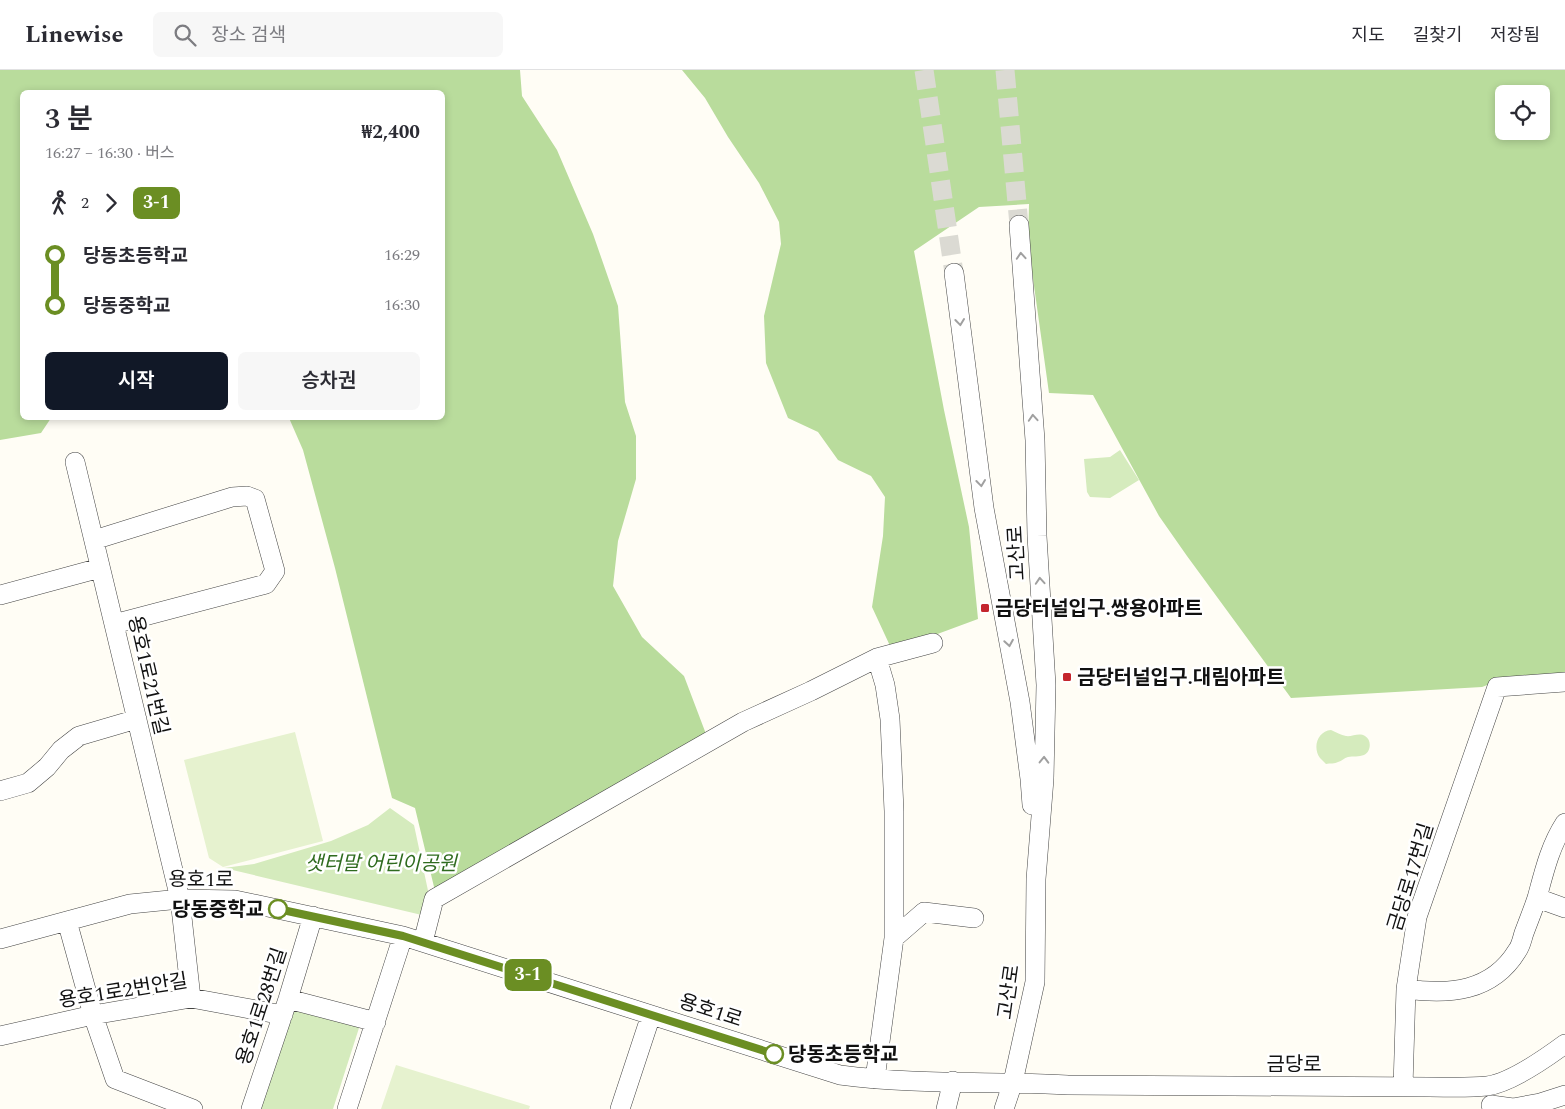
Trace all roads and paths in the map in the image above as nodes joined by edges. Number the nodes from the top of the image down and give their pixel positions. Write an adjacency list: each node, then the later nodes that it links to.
1 (1019, 225): 14 (street, 고산로, one-way to 1)
2 (954, 273): 14 (street, 고산로, one-way to 14)
3 (75, 462): 4 (street, 용호1로21번길)
4 (94, 540): 5 (street, 용호1로21번길); 7 (street)
5 (100, 568): 6 (street); 7 (street, 용호1로21번길)
6 (0, 595)
7 (114, 624): 11 (street, 용호1로21번길)
8 (934, 643): 9 (street)
9 (878, 658): 22 (street); 24 (street)
10 (1565, 682): 25 (street, 금당로17번길)
11 (137, 719): 12 (street); 15 (street, 용호1로21번길)
12 (0, 790)
13 (1565, 823): 16 (street)
14 (1036, 879): 35 (street, 고산로)
15 (180, 898): 18 (street, 용호1로); 20 (street, 용호1로); 26 (street, 용호1로21번길)
16 (1536, 898): 17 (street); 25 (street)
17 (1565, 908)
18 (313, 916): 21 (street, 용호1로); 27 (street, 용호1로28번길)
19 (974, 918): 22 (street)
20 (67, 921): 23 (street, 용호1로); 29 (street)
21 (403, 936): 24 (street, 용호1로); 30 (street)
22 (894, 938): 33 (street)
23 (0, 939)
24 (422, 942): 28 (street, 용호1로)
25 (1406, 989): 37 (street, 금당로17번길)
26 (191, 998): 27 (street, 용호1로2번안길); 29 (street, 용호1로2번안길)
27 (285, 1007): 30 (street, 용호1로2번안길); 41 (street, 용호1로28번길)
28 (651, 1015): 33 (street, 용호1로); 43 (street)
29 (93, 1016): 31 (street, 용호1로2번안길); 40 (street)
30 (376, 1022): 42 (street)
31 (0, 1036)
32 (1565, 1044): 36 (street, 금당로)
33 (876, 1080): 34 (street, 용호1로)
34 (952, 1081): 35 (street, 용호1로); 44 (street)
35 (1013, 1082): 37 (street, 금당로); 45 (street, 고산로)
36 (1489, 1086): 37 (street, 금당로); 39 (street)
37 (1402, 1087)
38 (1565, 1095): 39 (street)
39 (1491, 1107)
40 (192, 1109)
41 (251, 1109)
42 (346, 1109)
43 (620, 1109)
44 (946, 1109)
45 (1004, 1109)

